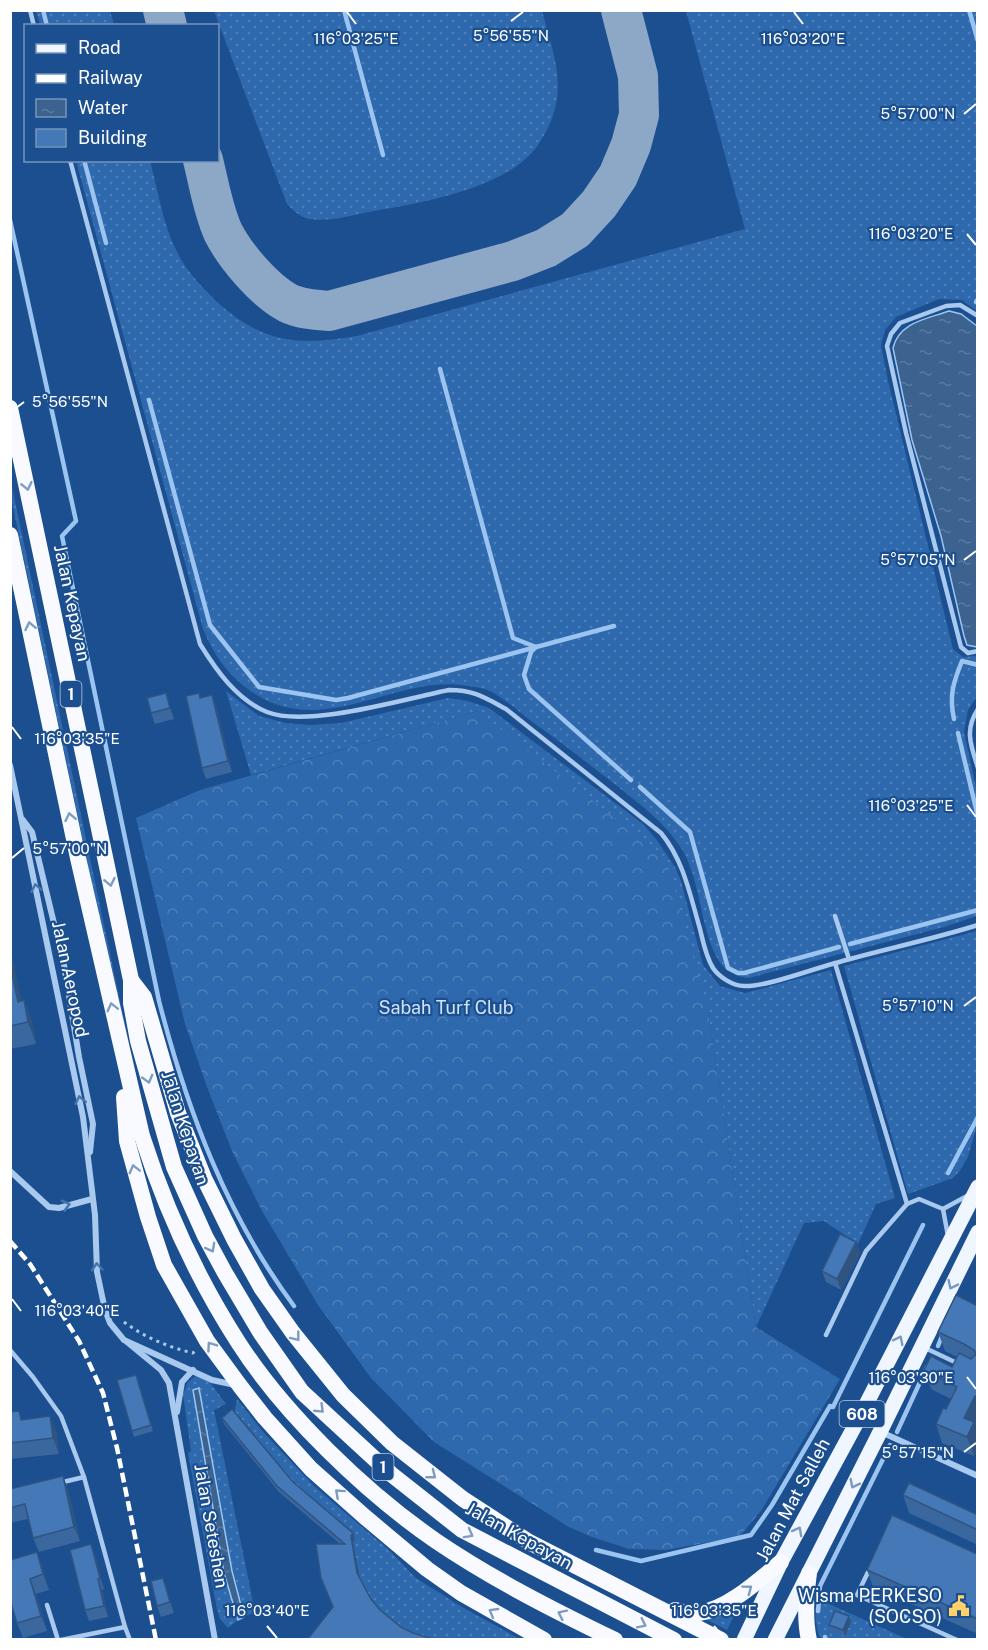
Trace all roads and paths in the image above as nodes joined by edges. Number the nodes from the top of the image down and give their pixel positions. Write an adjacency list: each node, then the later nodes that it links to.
1 (71, 162): 14 (lane)
2 (978, 316): 5 (lane)
3 (10, 408): 15 (highway, Jalan Kepayan / 1, one-way to 15)
4 (10, 535): 16 (highway, 1, one-way to 4)
5 (978, 651)
6 (978, 709): 8 (lane)
7 (10, 765): 9 (street, Jalan Aeropod)
8 (978, 768)
9 (12, 777): 10 (street, Jalan Aeropod)
10 (21, 817): 17 (street, Jalan Aeropod, one-way to 10); 17 (street)
11 (835, 916): 13 (lane)
12 (978, 925): 13 (lane)
13 (849, 959): 14 (lane)
14 (835, 963): 21 (lane)
15 (131, 980): 42 (highway, one-way to 42); 50 (highway, Jalan Kepayan / 1, one-way to 50)
16 (120, 1042): 33 (highway, one-way to 16); 49 (highway, 1, one-way to 16)
17 (89, 1167): 20 (street, Jalan Aeropod)
18 (10, 1171): 20 (street, one-way to 20)
19 (977, 1189): 22 (lane); 24 (main road, Jalan Mat Salleh / 608)
20 (92, 1199): 27 (street, Jalan Aeropod, one-way to 20)
21 (907, 1204): 22 (lane); 26 (lane)
22 (944, 1209): 24 (lane)
23 (978, 1232): 29 (main road, 608, one-way to 29)
24 (949, 1241): 39 (main road, Jalan Mat Salleh / 608, one-way to 24)
25 (121, 1318): 28 (path)
26 (826, 1335)
27 (124, 1340): 32 (street); 34 (street, Jalan Seteshen)
28 (192, 1341)
29 (921, 1347): 31 (lane); 35 (main road, 608)
30 (10, 1350): 37 (lane)
31 (969, 1369)
32 (193, 1370): 33 (street); 34 (street, Jalan Seteshen)
33 (240, 1386): 48 (highway, one-way to 33)
34 (177, 1418): 47 (street, Jalan Seteshen)
35 (880, 1432): 36 (street); 41 (main road, 608, one-way to 41)
36 (978, 1476)
37 (84, 1477): 38 (lane); 44 (lane)
38 (52, 1484)
39 (781, 1562): 42 (highway, one-way to 39); 52 (main road, Jalan Mat Salleh / 608)
40 (871, 1566): 55 (lane)
41 (809, 1573): 53 (main road, 608); 54 (highway)
42 (654, 1604): 51 (highway)
43 (47, 1605): 45 (lane)
44 (125, 1626): 45 (lane); 46 (lane)
45 (59, 1640)
46 (130, 1640)
47 (215, 1640)
48 (544, 1640)
49 (615, 1640)
50 (674, 1640)
51 (721, 1640)
52 (744, 1640)
53 (775, 1640)
54 (809, 1640)
55 (957, 1640)

